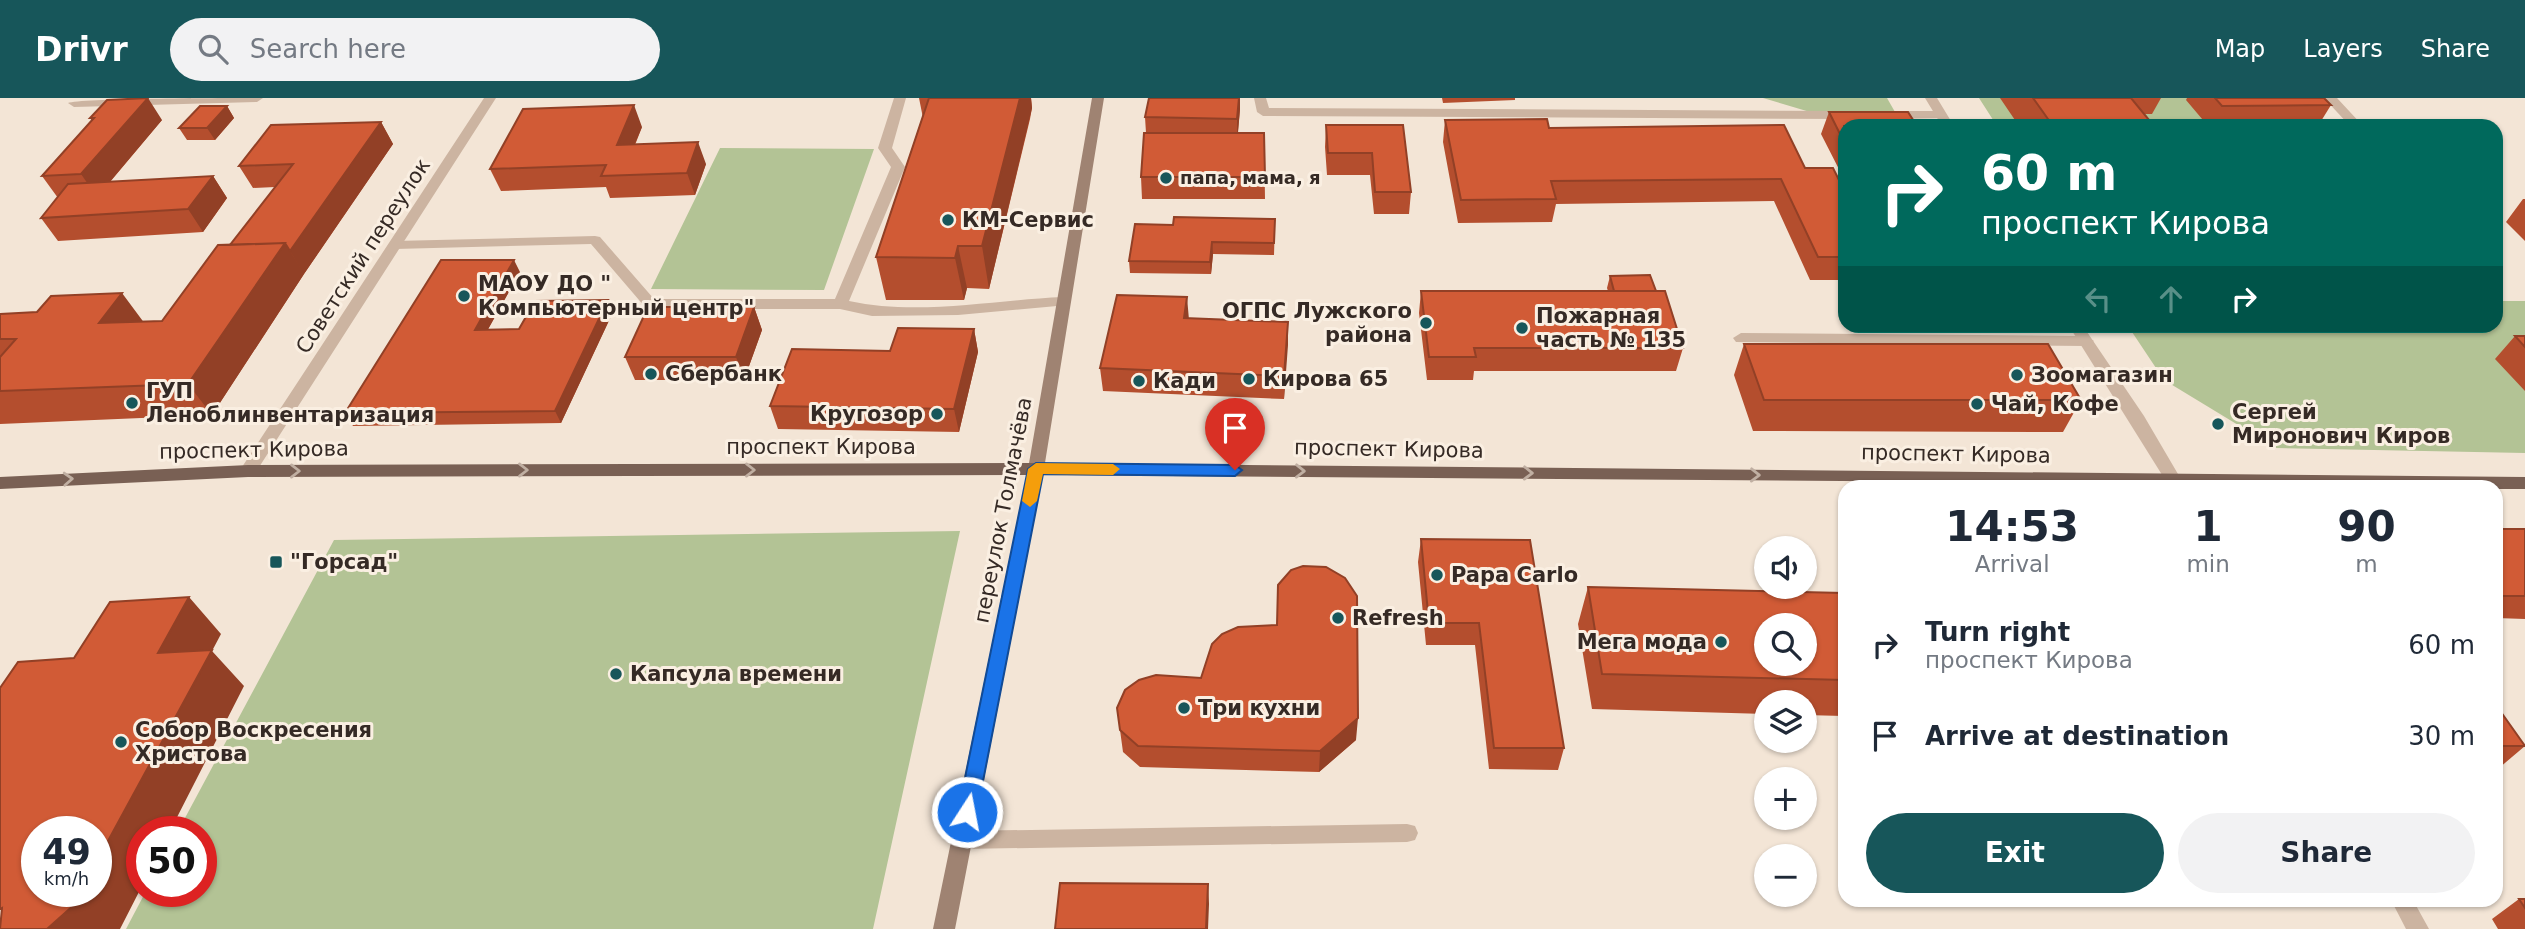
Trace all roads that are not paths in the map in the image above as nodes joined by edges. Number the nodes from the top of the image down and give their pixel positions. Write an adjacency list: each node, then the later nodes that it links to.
1 (257, 98): 8 (street)
2 (490, 98): 12 (street, Советский переулок)
3 (900, 98): 14 (street)
4 (1098, 98): 13 (main road, переулок Толмачёва)
5 (1260, 98): 11 (street)
6 (1931, 98): 9 (street)
7 (2330, 98): 10 (street)
8 (74, 103)
9 (1943, 119)
10 (2350, 119)
11 (1838, 120)
12 (395, 245): 14 (street); 19 (street, Советский переулок)
13 (1063, 302): 14 (street); 18 (main road, переулок Толмачёва)
14 (840, 304)
15 (2081, 333): 17 (street)
16 (1741, 338): 17 (street)
17 (2086, 341): 21 (street)
18 (1036, 469): 19 (main road, проспект Кирова, one-way to 18); 20 (main road, проспект Кирова, one-way to 20); 26 (main road, переулок Толмачёва)
19 (248, 471): 22 (main road, проспект Кирова, one-way to 19)
20 (1931, 480)
21 (2173, 480)
22 (0, 483)
23 (2503, 483): 24 (main road, проспект Кирова)
24 (2525, 483)
25 (1407, 833): 26 (street)
26 (962, 840): 28 (main road, переулок Толмачёва)
27 (2406, 907): 29 (street)
28 (944, 929)
29 (2418, 929)

